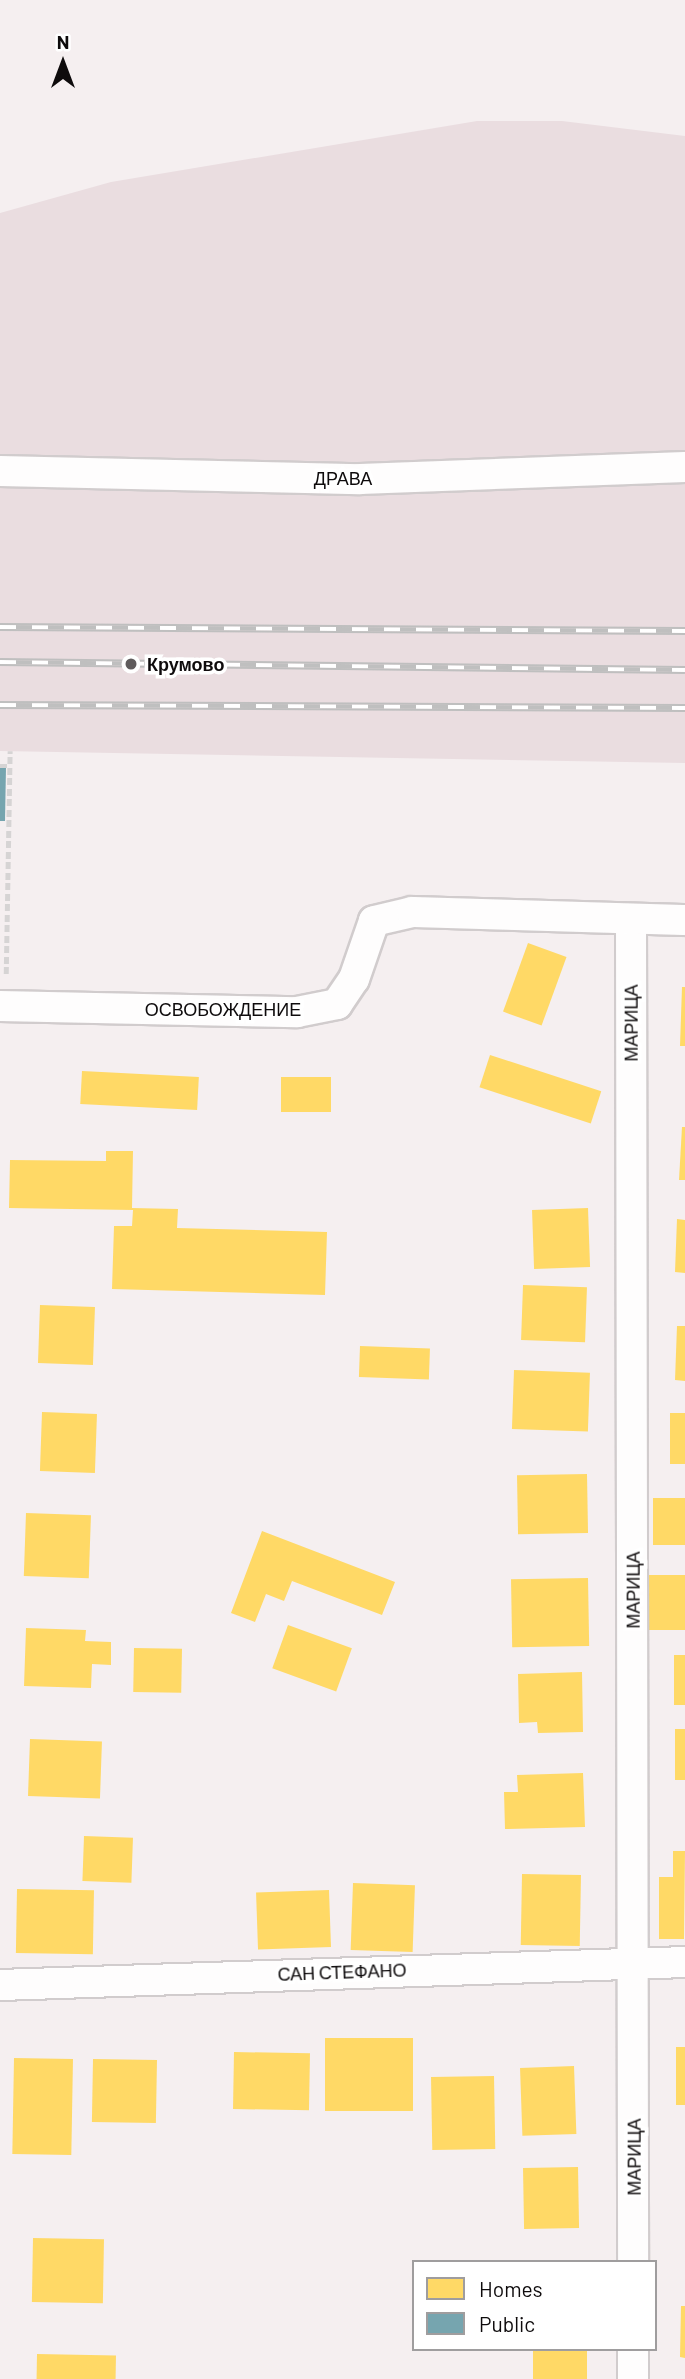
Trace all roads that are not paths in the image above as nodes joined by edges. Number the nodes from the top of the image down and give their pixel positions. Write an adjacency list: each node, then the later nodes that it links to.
1 (685, 467): 2 (street, ДРАВА)
2 (0, 471)
3 (631, 919): 4 (street, ОСВОБОЖДЕНИЕ); 5 (street, ОСВОБОЖДЕНИЕ); 6 (street, МАРИЦА)
4 (685, 920)
5 (3, 1005)
6 (634, 1962): 7 (street, САН СТЕФАНО); 8 (street, САН СТЕФАНО); 9 (street, МАРИЦА)
7 (685, 1962)
8 (0, 1984)
9 (633, 2260)
10 (633, 2351): 11 (street)
11 (633, 2379)

